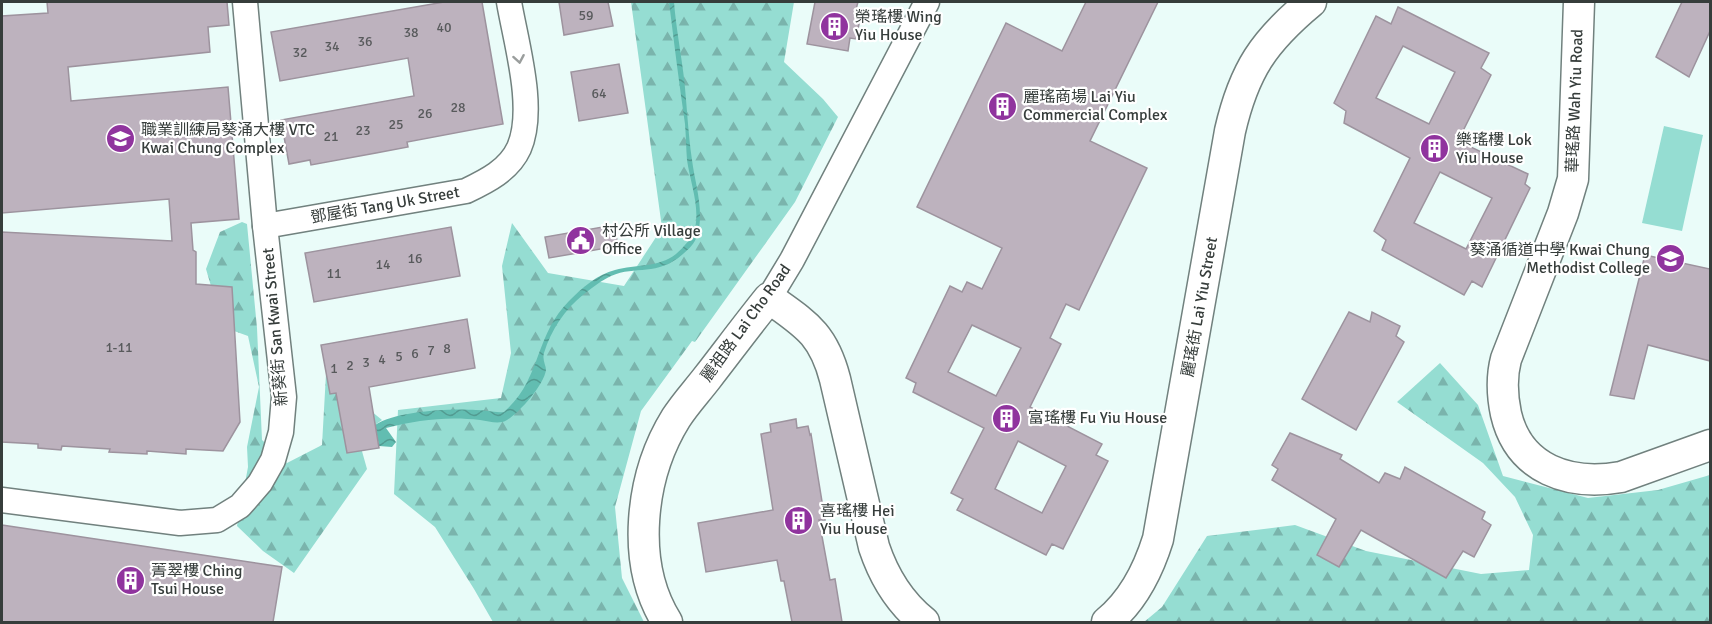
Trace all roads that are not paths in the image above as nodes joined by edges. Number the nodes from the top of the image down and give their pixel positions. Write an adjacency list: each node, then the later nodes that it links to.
1 (245, 2): 6 (street, 新葵街 San Kwai Street)
2 (509, 2): 6 (street, 鄧屋街 Tang Uk Street, one-way to 6)
3 (927, 2): 7 (street, 麗祖路 Lai Cho Road)
4 (1311, 2): 12 (street, 麗瑤街 Lai Yiu Street)
5 (1579, 2): 8 (street, 華瑤路 Wah Yiu Road)
6 (265, 226): 9 (street, 新葵街 San Kwai Street)
7 (768, 298): 10 (street, 麗祖路 Lai Cho Road); 11 (street)
8 (1710, 445)
9 (2, 500)
10 (667, 622)
11 (924, 622)
12 (1107, 622)

